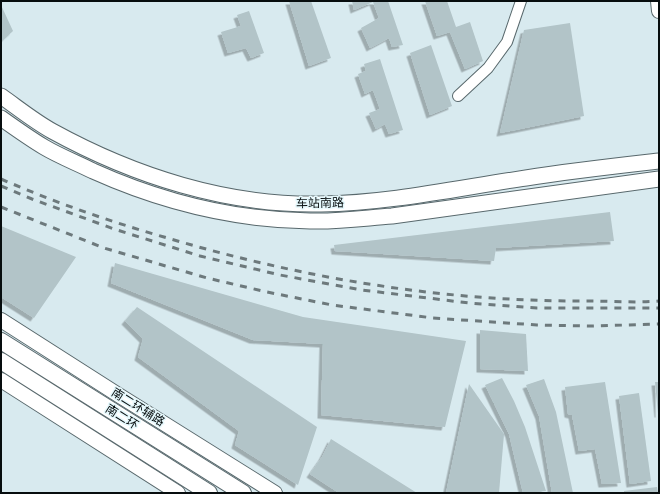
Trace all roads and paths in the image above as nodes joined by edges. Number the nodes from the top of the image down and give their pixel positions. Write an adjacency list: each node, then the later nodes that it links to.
1 (521, 1): 5 (street)
2 (658, 1): 3 (main road)
3 (659, 11)
4 (1, 96): 7 (main road, 车站南路)
5 (458, 96)
6 (1, 118): 8 (main road, 车站南路)
7 (659, 161)
8 (659, 179)
9 (1, 320): 16 (main road, 南二环辅路)
10 (1, 341): 15 (highway, 南二环)
11 (1, 361): 14 (highway, 南二环)
12 (2, 383): 13 (main road)
13 (178, 493)
14 (209, 493)
15 (243, 493)
16 (275, 493)

